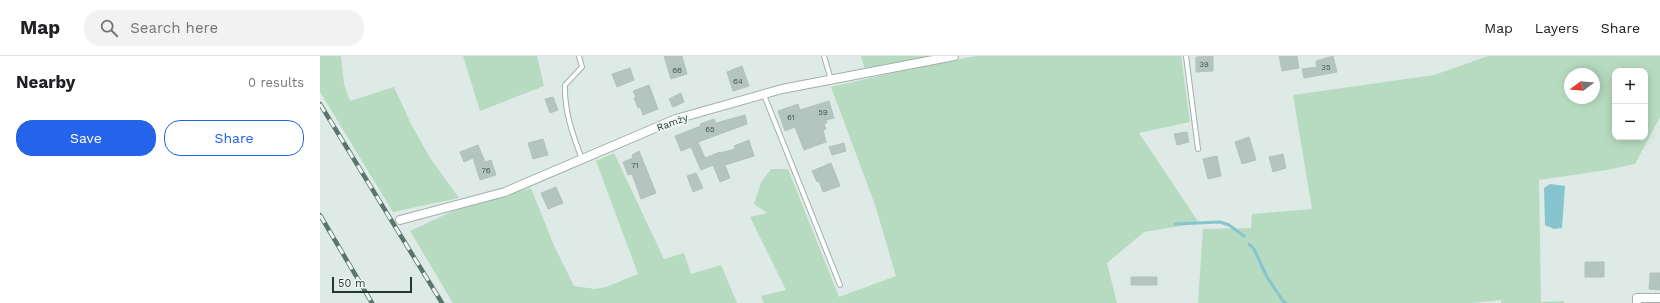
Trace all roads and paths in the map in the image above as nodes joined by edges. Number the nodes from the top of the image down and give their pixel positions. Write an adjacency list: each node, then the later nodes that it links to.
1 (580, 56): 8 (lane)
2 (824, 56): 5 (lane)
3 (954, 56): 5 (street, Ramży)
4 (1186, 56): 7 (lane)
5 (831, 80): 6 (street, Ramży)
6 (764, 95): 8 (street, Ramży); 10 (lane)
7 (1198, 149)
8 (582, 159): 9 (street, Ramży)
9 (400, 220)
10 (840, 285)
11 (1660, 298): 12 (street)
12 (1637, 303)

